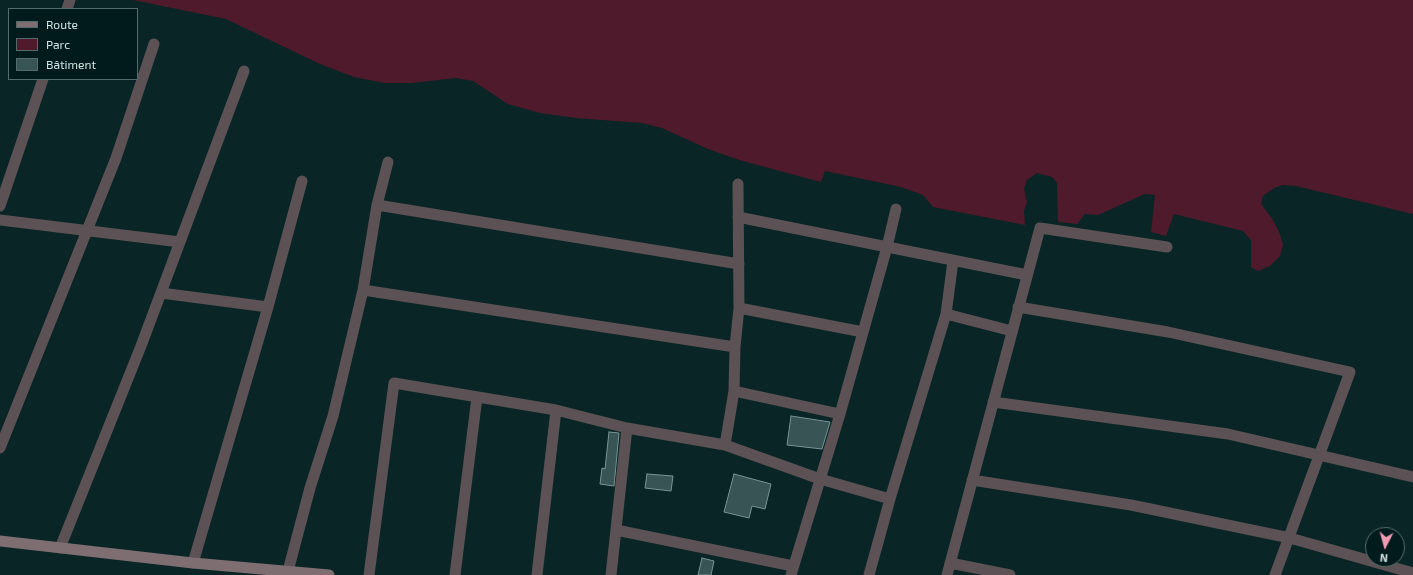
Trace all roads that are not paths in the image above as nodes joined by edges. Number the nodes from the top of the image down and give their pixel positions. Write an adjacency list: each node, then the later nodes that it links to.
1 (154, 44): 12 (street)
2 (244, 71): 13 (street)
3 (43, 80): 8 (street)
4 (388, 162): 7 (street)
5 (302, 181): 22 (street)
6 (738, 184): 10 (street)
7 (377, 204): 17 (street); 19 (street)
8 (0, 206)
9 (896, 209): 14 (street)
10 (738, 217): 14 (street); 17 (street)
11 (0, 220): 12 (street)
12 (86, 231): 13 (street); 35 (street)
13 (180, 242): 20 (street)
14 (887, 247): 16 (street); 26 (street)
15 (1167, 247): 18 (street)
16 (952, 261): 18 (street); 24 (street)
17 (739, 264): 23 (street)
18 (1027, 275): 21 (street)
19 (363, 290): 27 (street); 48 (street)
20 (160, 293): 22 (street); 44 (street)
21 (1018, 306): 25 (street); 36 (street)
22 (268, 307): 45 (street)
23 (739, 308): 26 (street); 27 (street)
24 (946, 314): 25 (street); 40 (street)
25 (1012, 331): 30 (street)
26 (863, 332): 32 (street)
27 (735, 347): 28 (street)
28 (734, 391): 32 (street); 34 (street)
29 (477, 397): 31 (street); 51 (street); 52 (street)
30 (993, 402): 36 (street); 39 (street)
31 (556, 410): 33 (street); 53 (street)
32 (840, 414): 38 (street)
33 (627, 428): 34 (street); 41 (street)
34 (725, 445): 38 (street)
35 (0, 448)
36 (1320, 455): 37 (street); 42 (street)
37 (1413, 477)
38 (820, 479): 40 (street); 47 (street)
39 (972, 480): 42 (street); 46 (street)
40 (890, 499): 55 (street)
41 (616, 530): 47 (street); 54 (street)
42 (1290, 538): 49 (street); 58 (street)
43 (0, 541): 44 (main road)
44 (60, 548): 45 (main road)
45 (193, 563): 48 (main road)
46 (950, 563): 56 (street); 57 (street)
47 (792, 571)
48 (288, 572): 50 (main road)
49 (1413, 572)
50 (329, 575)
51 (369, 575)
52 (455, 575)
53 (537, 575)
54 (611, 575)
55 (869, 575)
56 (947, 575)
57 (1010, 575)
58 (1275, 575)

